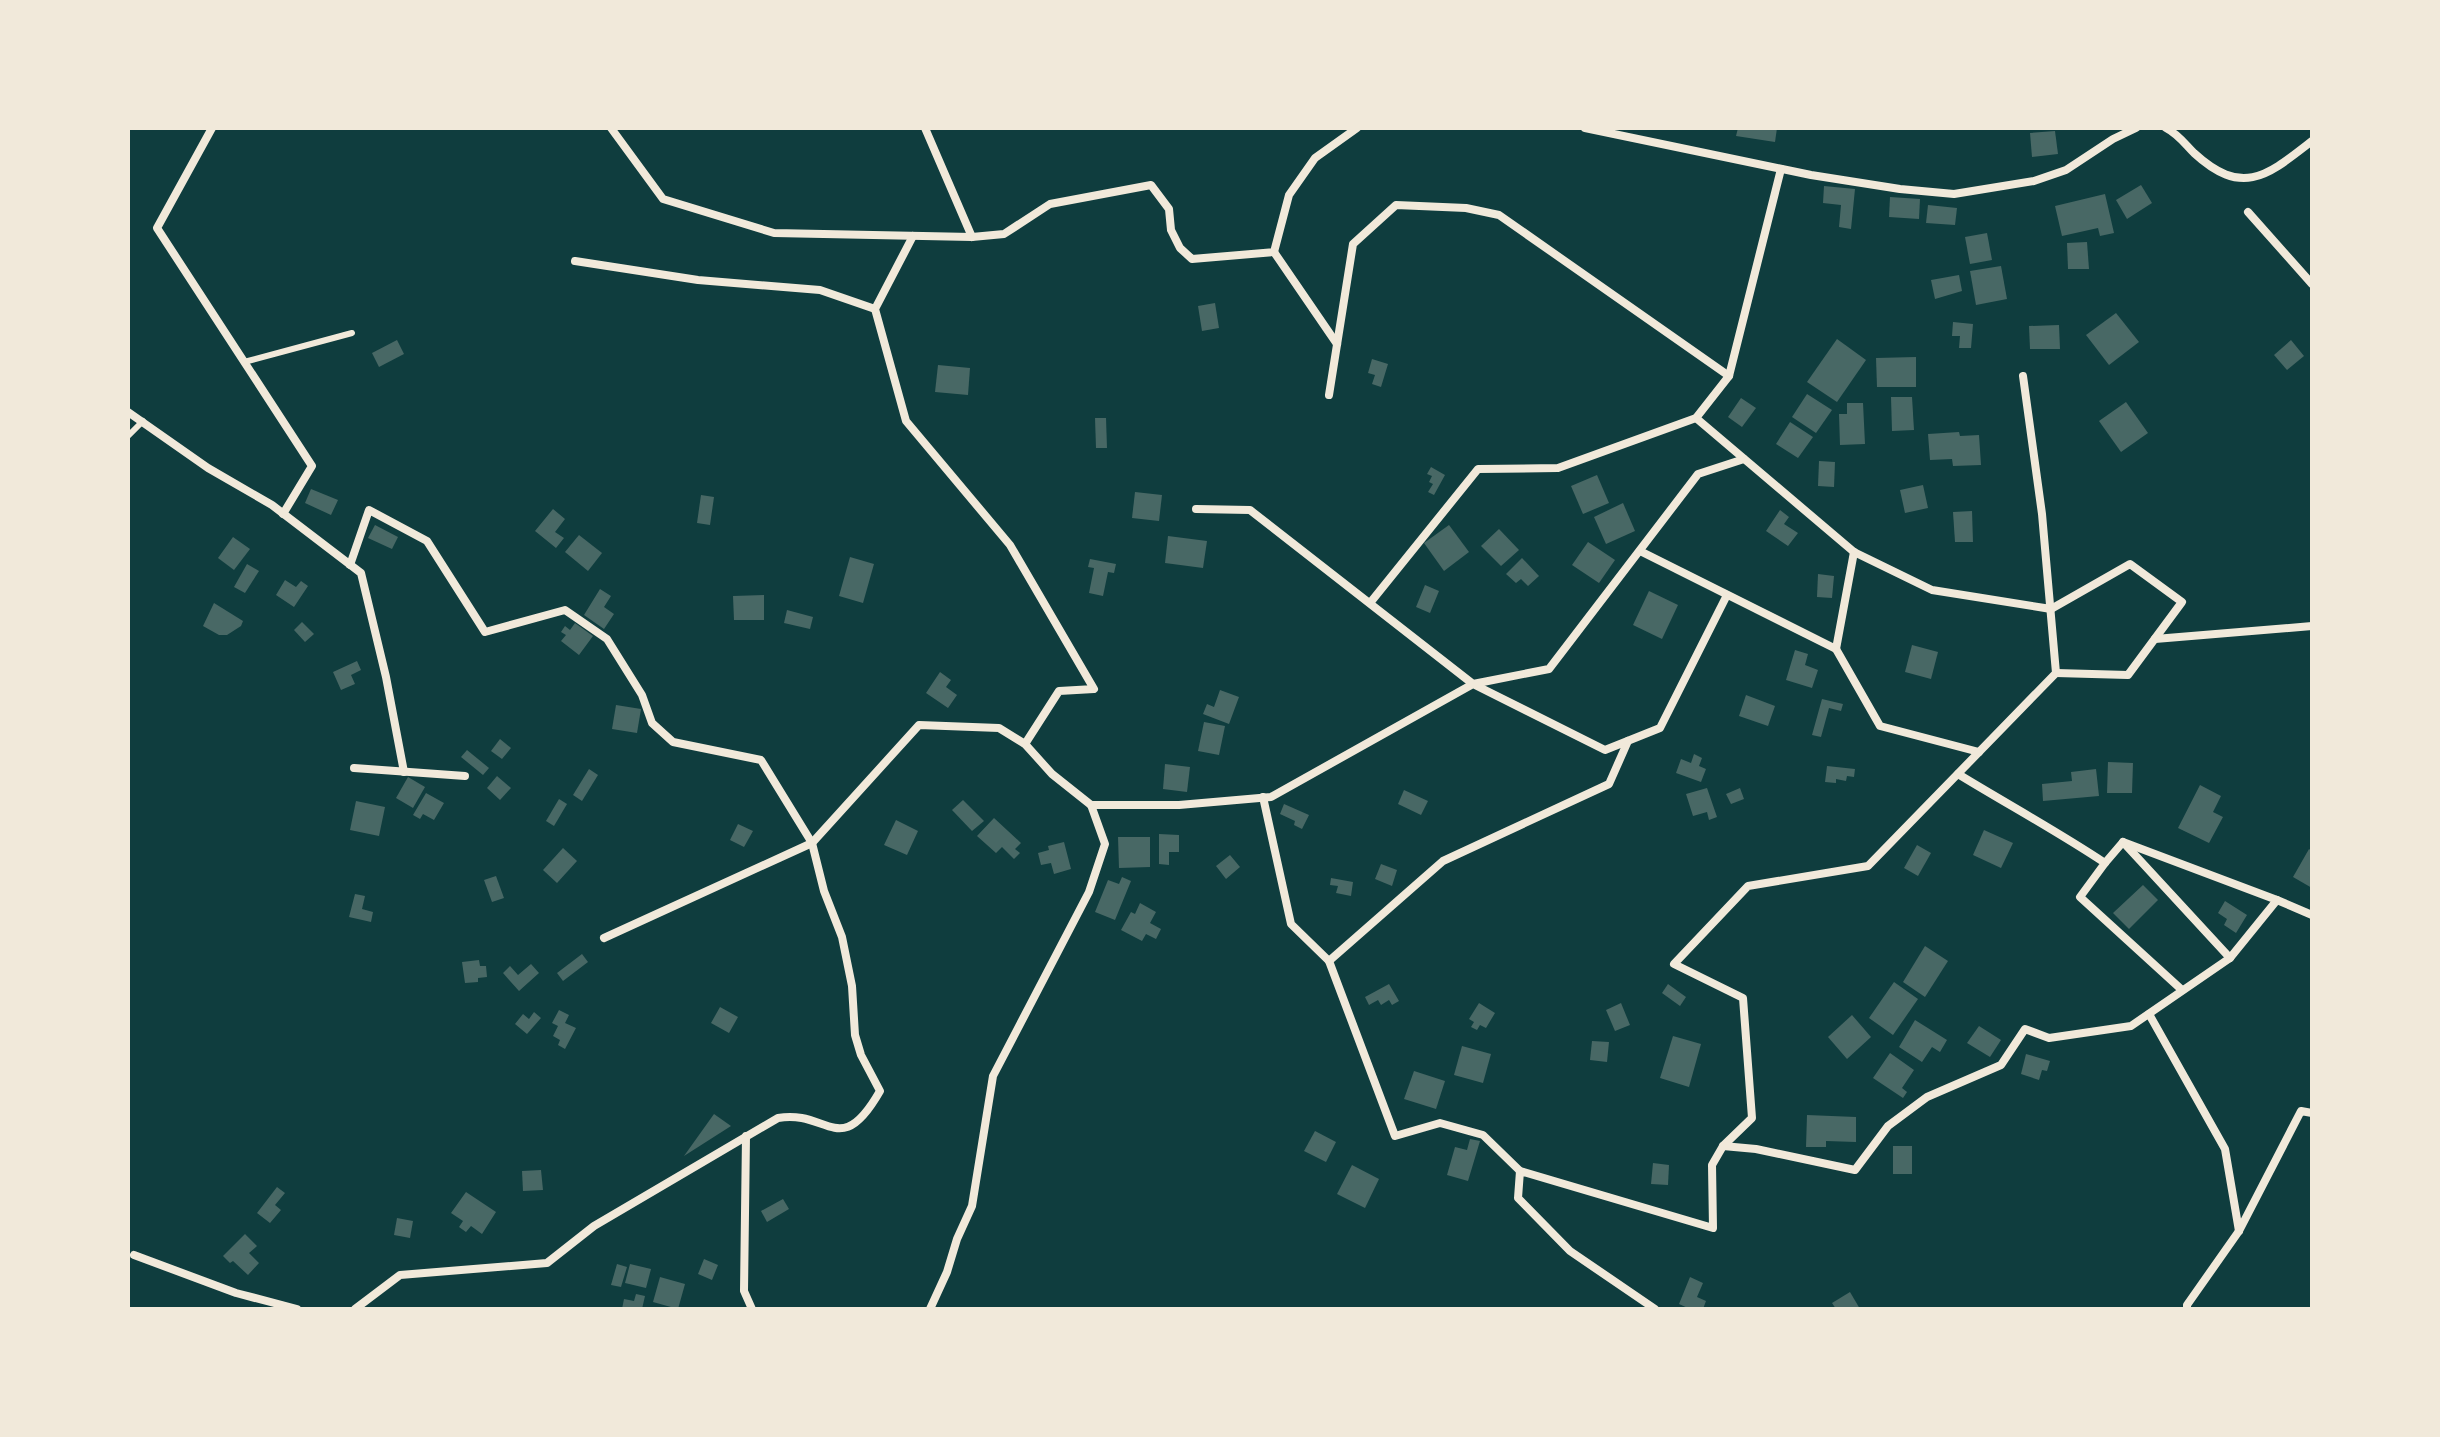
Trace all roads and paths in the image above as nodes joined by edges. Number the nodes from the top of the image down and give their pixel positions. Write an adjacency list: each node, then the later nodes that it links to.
1 (212, 128): 19 (street)
2 (611, 128): 11 (street)
3 (925, 128): 12 (street)
4 (1357, 128): 13 (street)
5 (1585, 128): 9 (street)
6 (2136, 128): 9 (street)
7 (2166, 128): 8 (street)
8 (2312, 141)
9 (1781, 169): 20 (street)
10 (2248, 212): 15 (street)
11 (913, 236): 12 (street); 16 (street)
12 (972, 237): 13 (street)
13 (1274, 252): 18 (street)
14 (575, 261): 16 (street)
15 (2312, 284)
16 (875, 309): 42 (street)
17 (352, 333): 19 (lane)
18 (1337, 344): 20 (street); 22 (street)
19 (244, 362): 29 (street)
20 (1729, 376): 24 (street)
21 (2023, 376): 35 (street)
22 (1329, 395)
23 (128, 412): 25 (street)
24 (1696, 418): 27 (street); 34 (street)
25 (143, 421): 26 (lane); 29 (street)
26 (128, 436)
27 (1744, 459): 30 (street); 31 (street)
28 (1196, 509): 34 (street)
29 (283, 514): 32 (street)
30 (1640, 551): 33 (street); 40 (street)
31 (1854, 552): 35 (street); 38 (street)
32 (350, 565): 45 (street); 51 (street)
33 (1727, 595): 38 (street); 41 (street)
34 (1370, 603): 40 (street)
35 (2051, 609): 37 (street); 39 (street)
36 (2312, 626): 37 (street)
37 (2155, 639): 39 (street)
38 (1836, 649): 43 (street)
39 (2056, 673): 43 (street)
40 (1473, 684): 41 (street); 48 (street)
41 (1628, 741): 57 (street)
42 (1025, 744): 49 (street); 51 (street)
43 (1979, 752): 46 (street)
44 (354, 768): 45 (street)
45 (404, 772): 47 (street)
46 (1958, 774): 52 (street); 62 (street)
47 (465, 776)
48 (1263, 797): 49 (street); 57 (street)
49 (1091, 805): 70 (street)
50 (2123, 842): 52 (street); 53 (street); 56 (street)
51 (812, 843): 55 (street); 61 (street)
52 (2105, 863): 58 (street)
53 (2277, 900): 54 (street); 56 (street)
54 (2312, 915)
55 (604, 938)
56 (2230, 958): 58 (street)
57 (1329, 961): 63 (street)
58 (2182, 990): 59 (street)
59 (2149, 1014): 62 (street); 64 (street)
60 (2312, 1113): 64 (street)
61 (746, 1136): 68 (street); 69 (street)
62 (1723, 1146): 63 (street)
63 (1520, 1171): 71 (street)
64 (2239, 1231): 66 (street)
65 (134, 1255): 67 (street)
66 (2186, 1308)
67 (297, 1309)
68 (355, 1309)
69 (752, 1309)
70 (930, 1309)
71 (1655, 1309)

